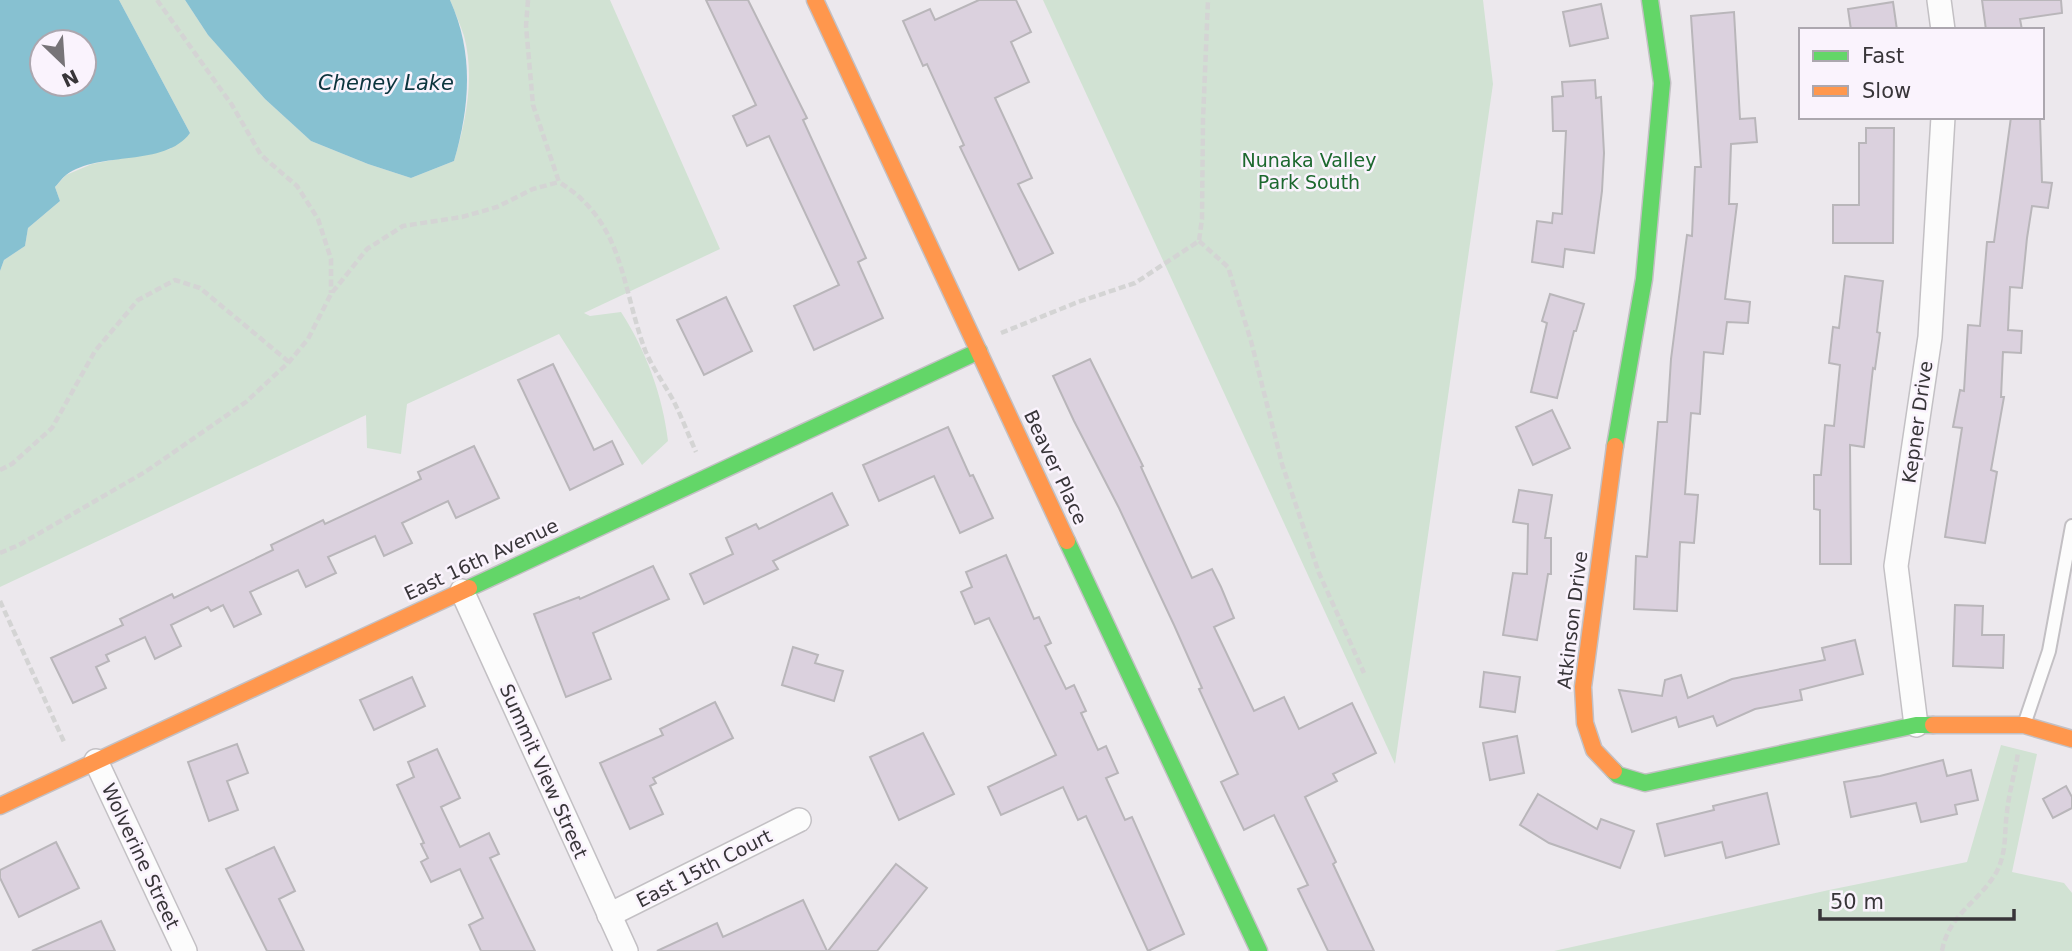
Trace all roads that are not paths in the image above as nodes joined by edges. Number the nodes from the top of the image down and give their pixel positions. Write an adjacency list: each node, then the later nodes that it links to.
1 (815, 0): 6 (street, Beaver Place)
2 (1650, 0): 10 (street, Atkinson Drive)
3 (1940, 0): 4 (street)
4 (1943, 28)
5 (1943, 119): 10 (street, Kepner Drive)
6 (979, 351): 9 (street, East 16th Avenue); 19 (street, Beaver Place)
7 (2072, 526): 8 (lane)
8 (2071, 542): 11 (lane)
9 (462, 591): 13 (street, East 16th Avenue); 16 (street, Summit View Street)
10 (1916, 725): 11 (street, Atkinson Drive)
11 (2024, 725): 12 (street, Atkinson Drive)
12 (2072, 739)
13 (87, 766): 14 (street, East 16th Avenue); 17 (street, Wolverine Street)
14 (0, 806)
15 (799, 820): 16 (street, East 15th Court)
16 (608, 915): 18 (street, Summit View Street)
17 (185, 951)
18 (626, 951)
19 (1259, 951)

